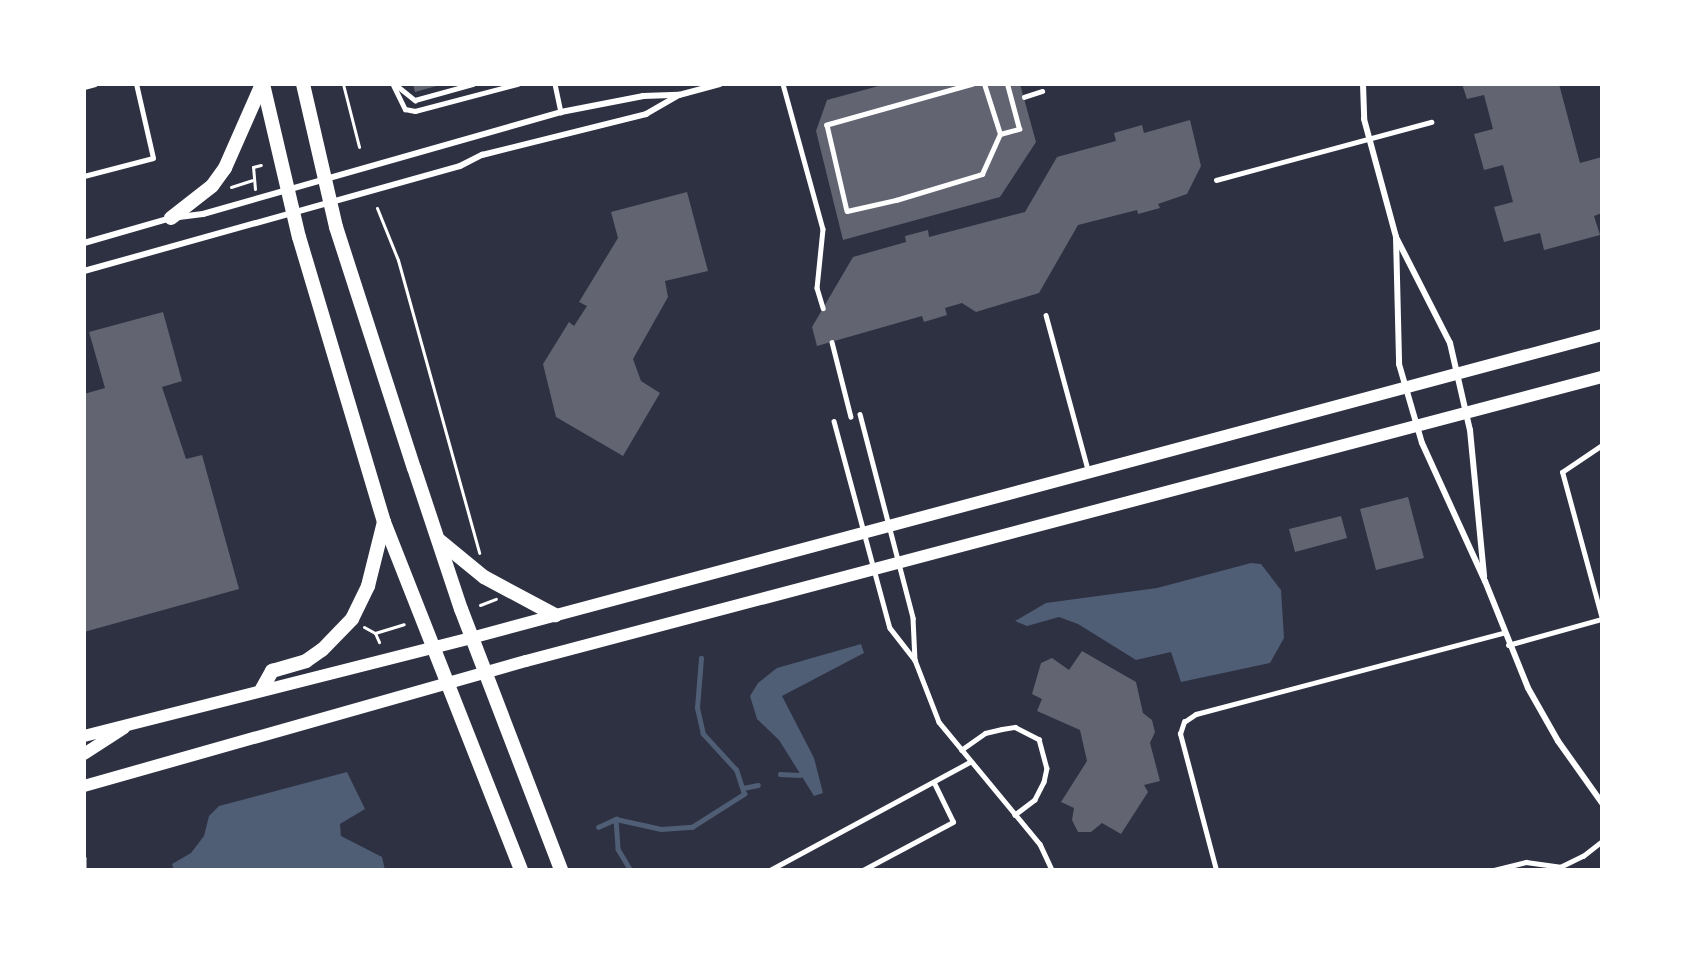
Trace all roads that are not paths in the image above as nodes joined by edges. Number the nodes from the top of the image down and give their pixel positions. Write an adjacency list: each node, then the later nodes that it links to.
1 (95, 84): 16 (lane)
2 (136, 84): 24 (lane)
3 (262, 84): 27 (main road); 30 (main road)
4 (303, 84): 25 (main road)
5 (394, 84): 6 (lane); 15 (lane)
6 (473, 84)
7 (517, 84): 15 (lane)
8 (555, 84): 20 (lane)
9 (720, 84): 18 (street)
10 (783, 84): 34 (lane)
11 (973, 84): 22 (lane)
12 (984, 84): 22 (lane)
13 (1007, 84): 22 (lane)
14 (1363, 84): 23 (street)
15 (508, 85)
16 (84, 87)
17 (1042, 91): 19 (lane)
18 (679, 95): 20 (street); 28 (street)
19 (1024, 97)
20 (561, 112): 25 (street)
21 (1431, 122): 23 (lane)
22 (1000, 134)
23 (1370, 138): 26 (lane); 31 (street)
24 (84, 176)
25 (324, 177): 27 (street); 28 (main road)
26 (1216, 180)
27 (288, 189): 29 (main road); 30 (street)
28 (329, 199): 29 (street); 51 (main road)
29 (293, 210): 33 (street); 48 (main road)
30 (171, 218): 32 (street)
31 (1396, 237): 38 (street); 40 (street)
32 (84, 243)
33 (84, 271)
34 (823, 308)
35 (1046, 315): 47 (lane)
36 (1602, 335): 38 (main road)
37 (832, 342): 43 (lane)
38 (1457, 374): 40 (main road); 41 (street)
39 (1602, 377): 41 (main road)
40 (1407, 387): 45 (street); 47 (main road)
41 (1466, 413): 45 (main road); 54 (street)
42 (860, 414): 49 (lane)
43 (851, 417)
44 (834, 421): 50 (lane)
45 (1418, 424): 52 (main road); 54 (street)
46 (1602, 445): 58 (lane)
47 (1089, 472): 49 (main road)
48 (384, 522): 59 (main road); 63 (main road)
49 (888, 526): 50 (main road); 52 (lane)
50 (864, 532): 53 (lane); 55 (main road)
51 (440, 541): 55 (main road); 57 (main road)
52 (898, 562): 53 (main road); 60 (lane)
53 (874, 569): 60 (lane); 61 (main road)
54 (1485, 580): 56 (street)
55 (555, 615): 57 (main road)
56 (1503, 633): 58 (street); 81 (lane)
57 (471, 638): 59 (main road); 61 (main road)
58 (1508, 645): 71 (street)
59 (434, 647): 62 (main road); 63 (main road)
60 (915, 660): 66 (lane)
61 (484, 673): 62 (main road); 77 (main road)
62 (448, 683): 70 (main road); 76 (main road)
63 (262, 689): 64 (main road)
64 (130, 724): 65 (main road); 67 (main road)
65 (84, 736)
66 (961, 750): 68 (lane); 72 (lane)
67 (84, 754)
68 (970, 762): 69 (lane); 72 (lane)
69 (934, 783): 78 (lane); 79 (lane)
70 (84, 786)
71 (1602, 803)
72 (1015, 815): 80 (lane)
73 (1602, 841): 82 (lane)
74 (84, 858): 75 (lane)
75 (84, 869)
76 (521, 870)
77 (561, 870)
78 (770, 870)
79 (863, 870)
80 (1052, 870)
81 (1216, 870)
82 (1494, 870)

